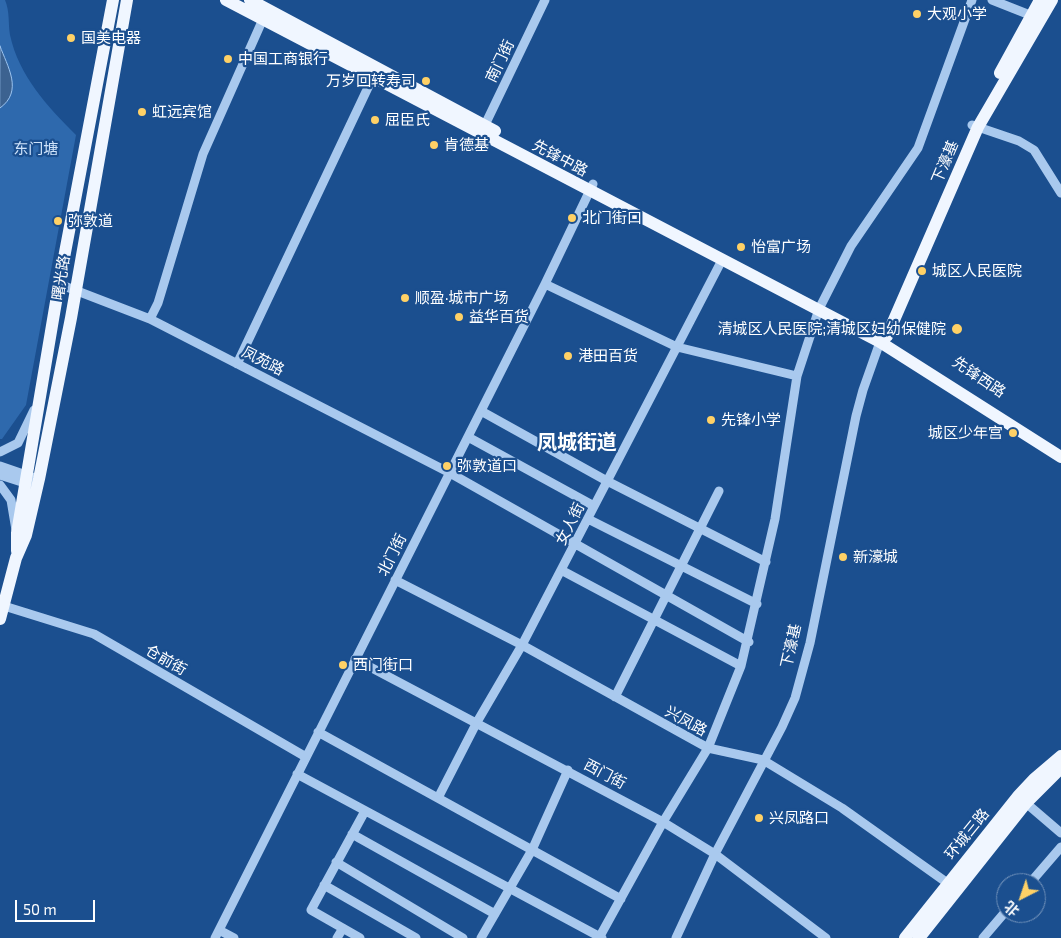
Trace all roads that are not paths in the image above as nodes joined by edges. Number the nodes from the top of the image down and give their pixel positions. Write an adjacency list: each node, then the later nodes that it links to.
1 (107, 0): 11 (main road)
2 (113, 0): 11 (main road, 曙光路)
3 (127, 0): 22 (main road, 曙光路)
4 (226, 0): 13 (main road, 先锋中路)
5 (250, 0): 16 (main road, 先锋中路)
6 (545, 0): 16 (street, 南门街)
7 (972, 0): 23 (street)
8 (992, 0): 12 (street)
9 (1040, 0): 12 (main road, 下濠基)
10 (1052, 0): 12 (main road, 下濠基)
11 (111, 14): 20 (main road, 曙光路)
12 (1037, 18): 15 (main road, 下濠基)
13 (263, 19): 14 (main road, 先锋中路); 24 (street)
14 (372, 77): 16 (main road, 先锋中路); 27 (street)
15 (975, 126): 18 (street); 25 (main road, 下濠基)
16 (483, 130): 17 (main road, 先锋中路)
17 (591, 188): 19 (main road, 先锋中路); 21 (street, 北门街); 23 (main road, 先锋中路)
18 (1061, 193)
19 (722, 260): 23 (main road, 先锋中路); 26 (street, 女人街)
20 (58, 284): 22 (street, 凤苑路); 29 (main road, 曙光路)
21 (545, 284): 26 (street); 30 (street, 北门街)
22 (75, 289): 24 (street, 凤苑路); 38 (main road, 曙光路)
23 (821, 305): 25 (main road, 先锋中路); 28 (street)
24 (150, 319): 27 (street, 凤苑路)
25 (883, 337): 32 (main road, 先锋西路); 34 (main road, 先锋西路); 67 (street, 下濠基)
26 (677, 347): 28 (street); 39 (street, 女人街)
27 (237, 364): 36 (street, 凤苑路)
28 (797, 376): 48 (street)
29 (43, 386): 33 (street); 38 (main road, 曙光路)
30 (481, 411): 31 (street, 北门街); 39 (street)
31 (468, 437): 36 (street, 北门街); 42 (street)
32 (1061, 449)
33 (0, 452)
34 (1061, 457)
35 (0, 466): 38 (street)
36 (450, 472): 46 (street, 凤苑路); 51 (street, 北门街)
37 (0, 476): 38 (street)
38 (32, 481): 45 (main road, 曙光路); 47 (main road, 曙光路)
39 (607, 481): 42 (street, 女人街); 44 (street)
40 (0, 485): 45 (street)
41 (719, 491): 44 (street)
42 (594, 506): 43 (street, 女人街)
43 (588, 519): 46 (street, 女人街); 49 (street)
44 (700, 529): 48 (street); 49 (street)
45 (17, 533): 47 (main road, 曙光路)
46 (575, 544): 50 (street, 女人街); 52 (street, 凤苑路)
47 (16, 558): 54 (main road, 曙光路)
48 (766, 562): 53 (street)
49 (681, 566): 52 (street); 53 (street)
50 (561, 570): 56 (street); 58 (street, 女人街)
51 (395, 580): 58 (street, 兴凤路); 59 (street, 北门街)
52 (666, 595): 56 (street); 57 (street, 凤苑路)
53 (757, 604): 57 (street)
54 (4, 606): 55 (main road, 曙光路); 65 (street, 仓前街)
55 (0, 619)
56 (654, 620): 60 (street); 61 (street)
57 (748, 642): 60 (street)
58 (522, 645): 61 (street, 兴凤路); 62 (street, 女人街)
59 (355, 660): 62 (street, 西门街); 63 (street, 北门街)
60 (741, 666): 64 (street)
61 (615, 697): 64 (street, 兴凤路)
62 (476, 722): 69 (street, 西门街); 71 (street, 女人街)
63 (318, 732): 65 (street, 北门街); 71 (street)
64 (708, 748): 67 (street, 兴凤路); 74 (street)
65 (306, 756): 70 (street, 北门街)
66 (1061, 756): 83 (main road, 环城三路)
67 (763, 760): 79 (street, 下濠基); 83 (street, 兴凤路)
68 (1061, 768): 72 (main road)
69 (568, 770): 74 (street, 西门街); 78 (street)
70 (297, 774): 73 (street); 89 (street, 北门街)
71 (438, 798): 78 (street)
72 (1026, 803): 75 (street); 83 (main road)
73 (365, 810): 76 (street); 84 (street)
74 (663, 822): 79 (street, 西门街); 85 (street)
75 (1061, 833)
76 (352, 834): 80 (street); 86 (street)
77 (1061, 847): 81 (street)
78 (532, 850): 84 (street); 85 (street)
79 (715, 854): 97 (street, 下濠基); 98 (street, 西门街)
80 (336, 862): 82 (street); 94 (street)
81 (1039, 873)
82 (324, 885): 88 (street); 93 (street)
83 (953, 887): 99 (main road, 环城三路); 100 (main road)
84 (510, 889): 86 (street); 96 (street)
85 (621, 899): 96 (street)
86 (495, 914): 95 (street)
87 (997, 923): 101 (street)
88 (343, 928): 91 (street); 92 (street)
89 (217, 934): 90 (street)
90 (234, 938)
91 (337, 938)
92 (360, 938)
93 (416, 938)
94 (463, 938)
95 (481, 938)
96 (600, 938)
97 (676, 938)
98 (826, 938)
99 (904, 938)
100 (918, 938)
101 (984, 938)

